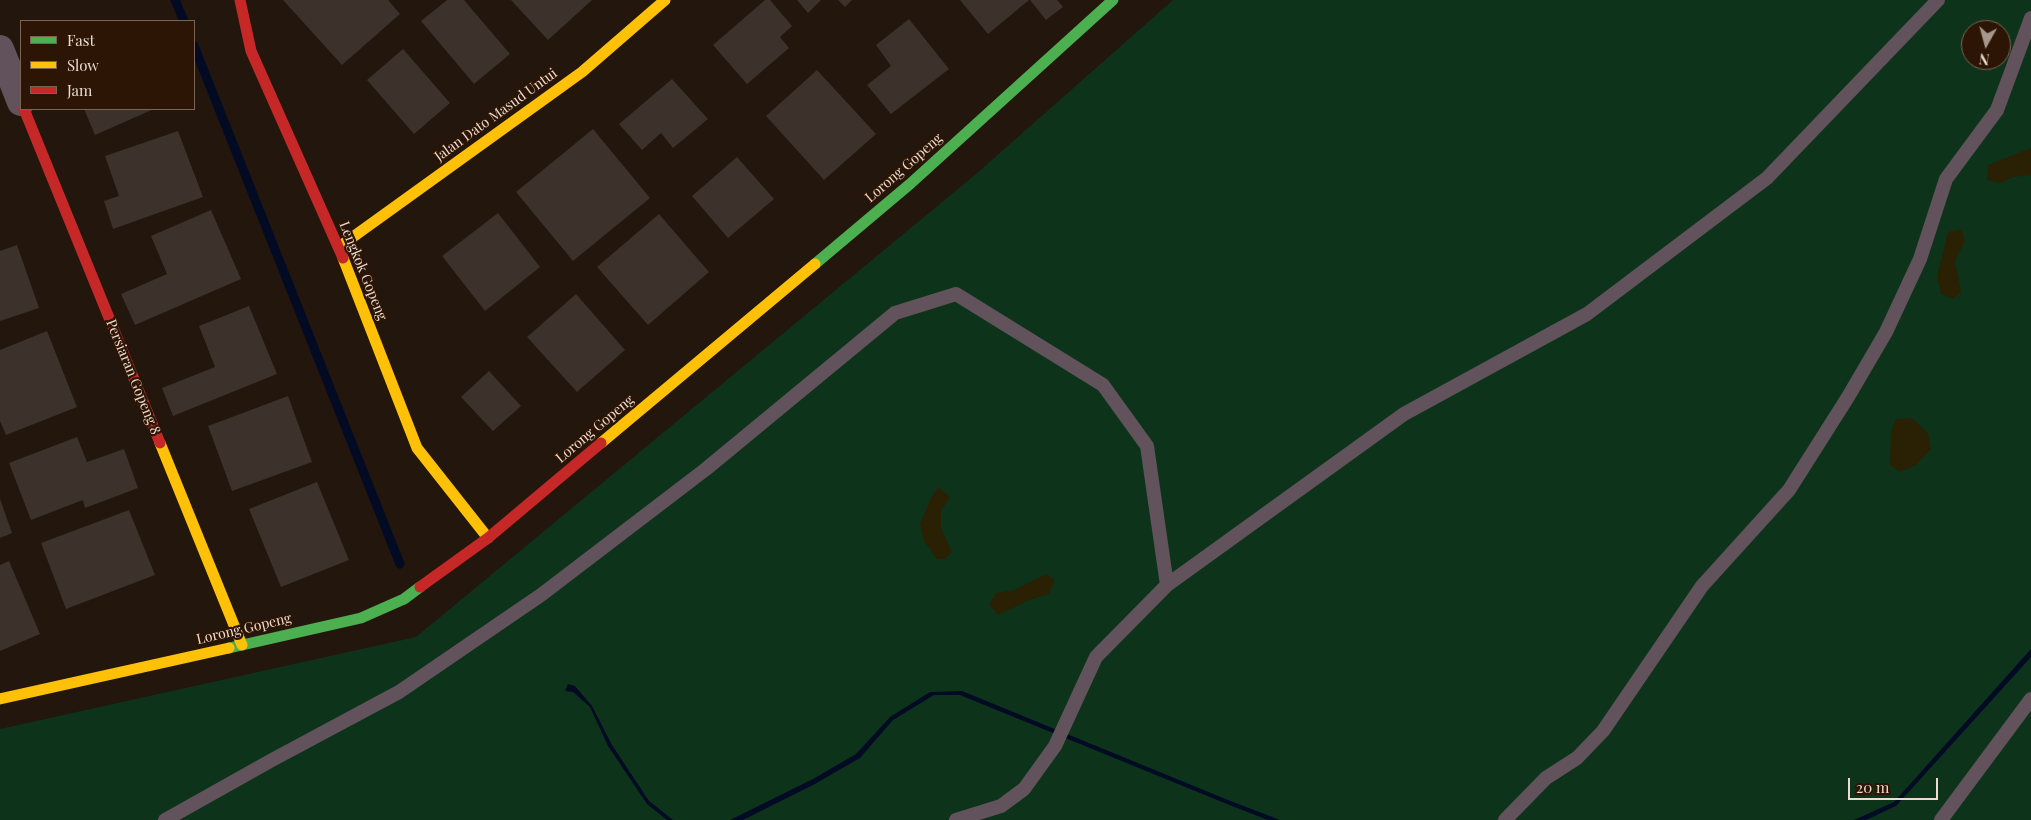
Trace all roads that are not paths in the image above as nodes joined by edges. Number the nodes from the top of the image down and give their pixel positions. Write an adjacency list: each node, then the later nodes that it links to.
1 (240, 0): 9 (street, Lengkok Gopeng)
2 (665, 0): 9 (street, Jalan Dato Masud Untui)
3 (1113, 0): 10 (street, Lorong Gopeng)
4 (1938, 0): 11 (lane)
5 (2031, 18): 17 (lane)
6 (0, 49): 7 (street)
7 (20, 99)
8 (24, 110): 12 (street, Persiaran Gopeng 8)
9 (339, 247): 10 (street, Lengkok Gopeng)
10 (488, 538): 12 (street, Lorong Gopeng)
11 (1167, 585): 15 (lane); 16 (lane)
12 (242, 645): 13 (street, Lorong Gopeng)
13 (0, 699)
14 (2031, 699): 18 (lane)
15 (165, 820)
16 (956, 820)
17 (1505, 820)
18 (1941, 820)

